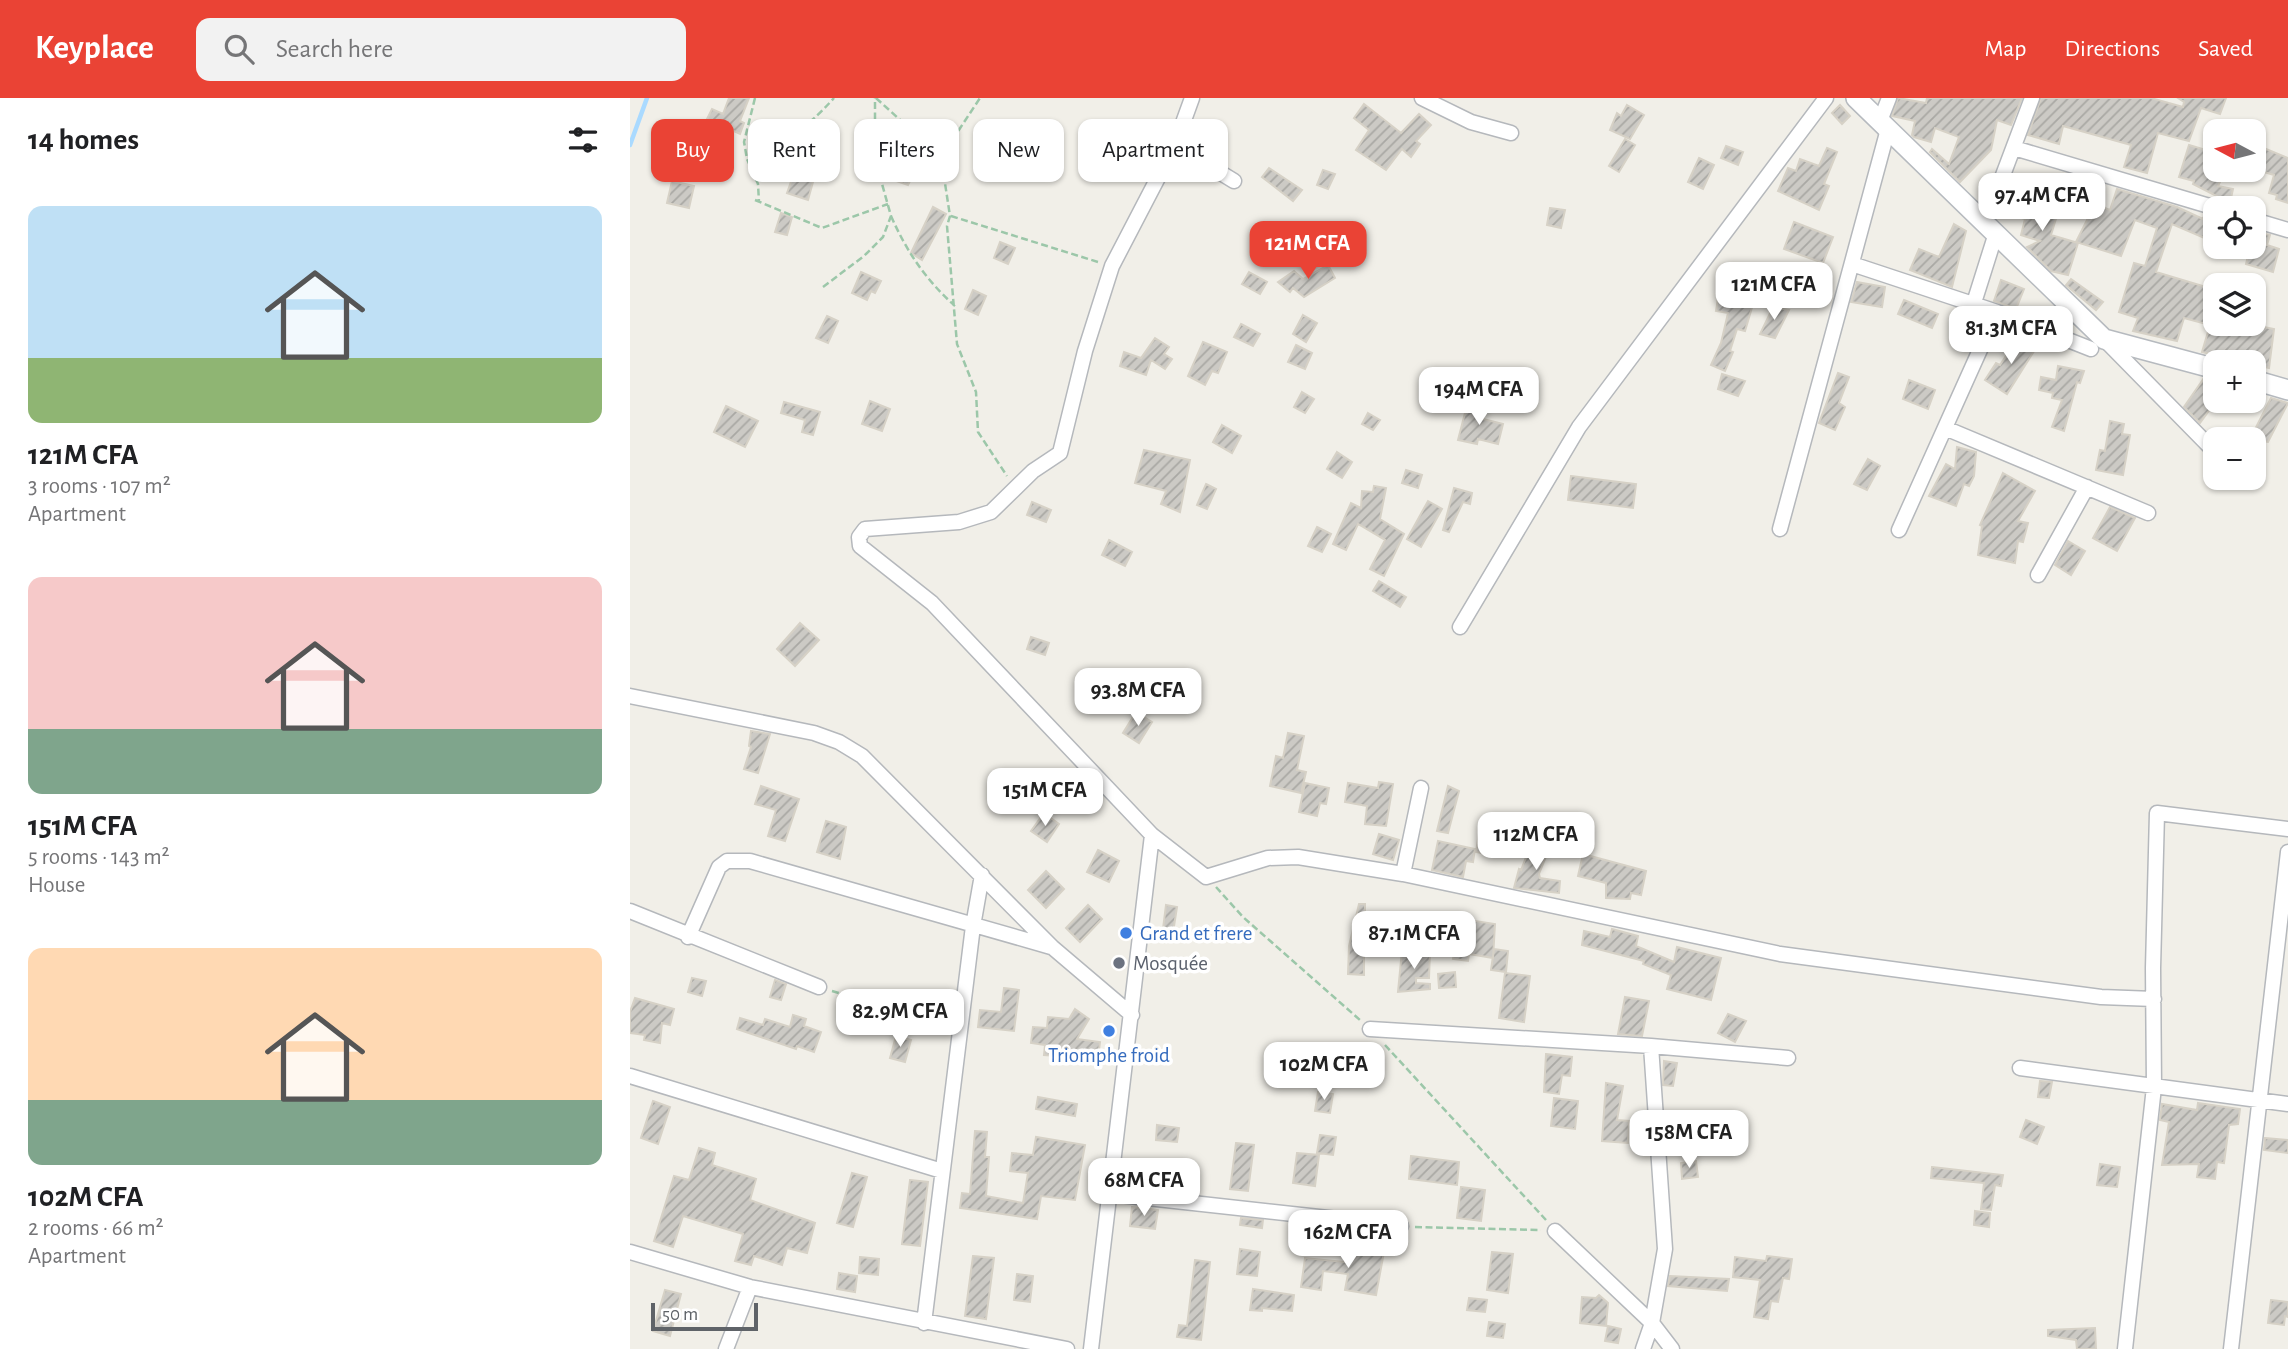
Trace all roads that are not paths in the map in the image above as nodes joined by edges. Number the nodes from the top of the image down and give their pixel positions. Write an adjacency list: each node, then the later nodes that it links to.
1 (1192, 98): 7 (street)
2 (1422, 98): 9 (street)
3 (1826, 98): 32 (street)
4 (1856, 98): 8 (street)
5 (1889, 98): 8 (street)
6 (2032, 98): 10 (street)
7 (1184, 119)
8 (1884, 125): 16 (street); 18 (street)
9 (1511, 133)
10 (2014, 148): 14 (street); 16 (street)
11 (1228, 177): 12 (street)
12 (1234, 181)
13 (1156, 182): 36 (street)
14 (2203, 204)
15 (2266, 224): 17 (street)
16 (1990, 228): 19 (street); 21 (street)
17 (2288, 230)
18 (1852, 264): 19 (street); 29 (street)
19 (1972, 306): 20 (street)
20 (1997, 312): 21 (street); 25 (street)
21 (2098, 344): 22 (street); 26 (street)
22 (2203, 366)
23 (2266, 384): 24 (street)
24 (2288, 390)
25 (1945, 428): 27 (street); 30 (street)
26 (2203, 441)
27 (2087, 488): 28 (street); 31 (street)
28 (2148, 513)
29 (1780, 529)
30 (1899, 530)
31 (2038, 575)
32 (1460, 627)
33 (630, 695): 39 (street)
34 (1421, 788): 38 (street)
35 (2288, 829): 45 (street)
36 (1152, 835): 38 (street); 46 (street)
37 (2288, 852): 53 (street)
38 (1403, 874): 45 (street)
39 (982, 875): 41 (street); 43 (street)
40 (630, 911): 42 (street)
41 (973, 926): 42 (street); 43 (street); 55 (street)
42 (688, 937): 44 (street)
43 (1052, 947): 46 (street)
44 (819, 987)
45 (2154, 999): 52 (street)
46 (1132, 1016): 56 (street)
47 (1370, 1029): 48 (street)
48 (1651, 1046): 49 (street); 61 (street)
49 (1788, 1058)
50 (2020, 1068): 52 (street)
51 (630, 1076): 55 (street)
52 (2154, 1087): 53 (street); 68 (street)
53 (2259, 1101): 54 (street); 69 (street)
54 (2288, 1104)
55 (942, 1171): 62 (street)
56 (1111, 1194): 57 (street); 65 (street)
57 (1401, 1226)
58 (1555, 1231): 61 (street)
59 (630, 1252): 60 (street)
60 (750, 1287): 62 (street); 63 (street)
61 (1652, 1322): 66 (street); 67 (street)
62 (924, 1323): 64 (street)
63 (726, 1349)
64 (1067, 1349)
65 (1091, 1349)
66 (1643, 1349)
67 (1672, 1349)
68 (2125, 1349)
69 (2231, 1349)

